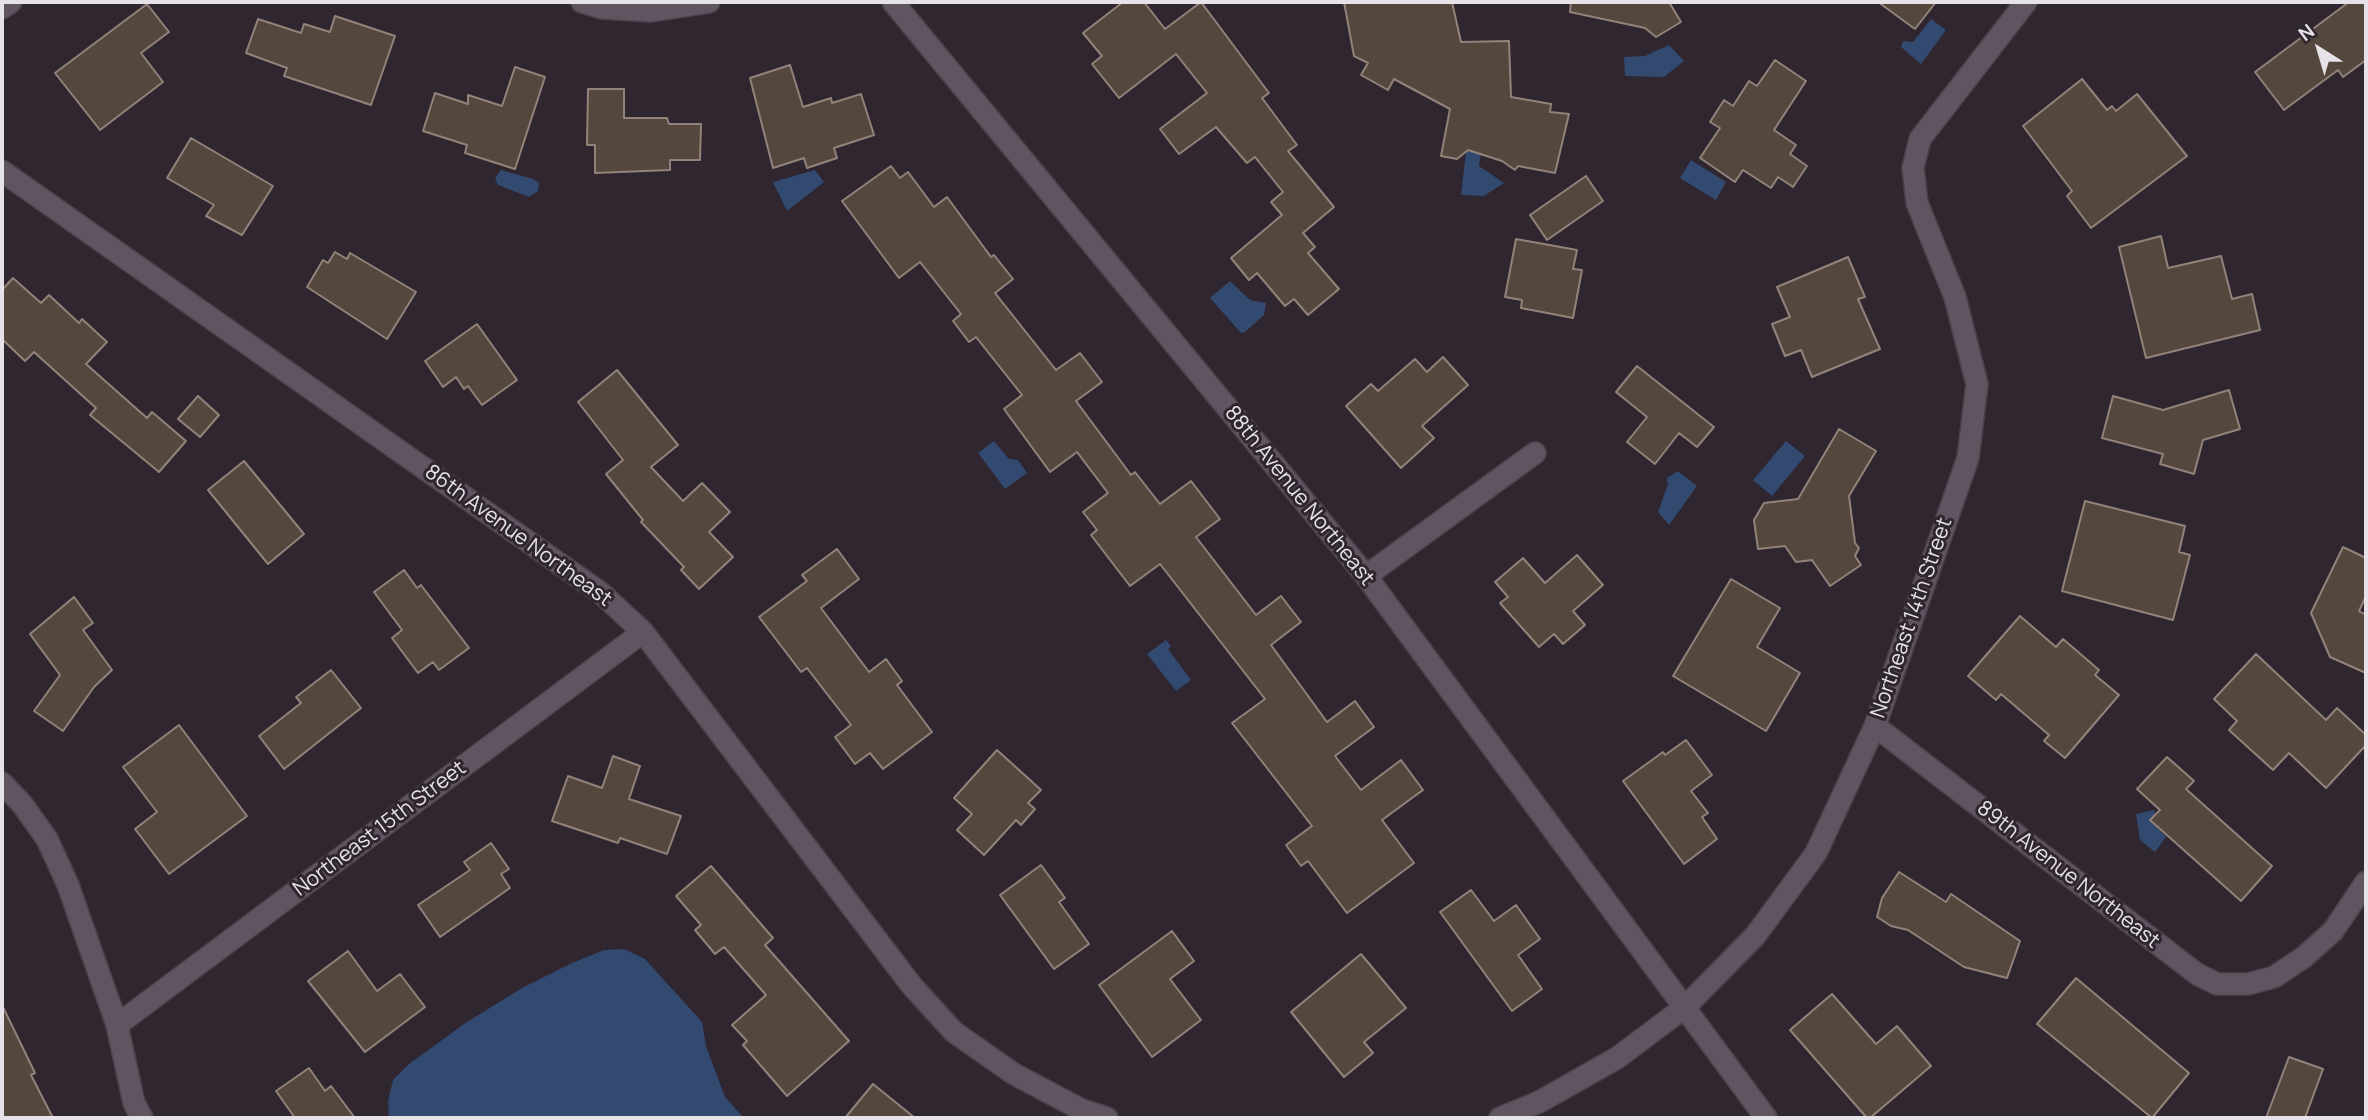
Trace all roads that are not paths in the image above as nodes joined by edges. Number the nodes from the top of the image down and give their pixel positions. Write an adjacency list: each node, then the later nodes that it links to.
1 (11, 2): 6 (street)
2 (583, 2): 3 (street)
3 (709, 2)
4 (893, 2): 9 (street, 88th Avenue Northeast)
5 (2026, 2): 11 (street, Northeast 14th Street)
6 (2, 8)
7 (2, 171): 10 (street, 86th Avenue Northeast)
8 (1535, 453): 9 (street)
9 (1366, 576): 14 (street, 88th Avenue Northeast)
10 (643, 632): 15 (street, Northeast 15th Street); 17 (street, 86th Avenue Northeast)
11 (1875, 726): 13 (street, 89th Avenue Northeast); 14 (street, Northeast 14th Street)
12 (2, 783): 15 (street)
13 (2366, 882)
14 (1685, 1007): 18 (street, Northeast 14th Street); 19 (street, 88th Avenue Northeast)
15 (117, 1026): 16 (street)
16 (142, 1118)
17 (1108, 1118)
18 (1500, 1118)
19 (1766, 1118)

